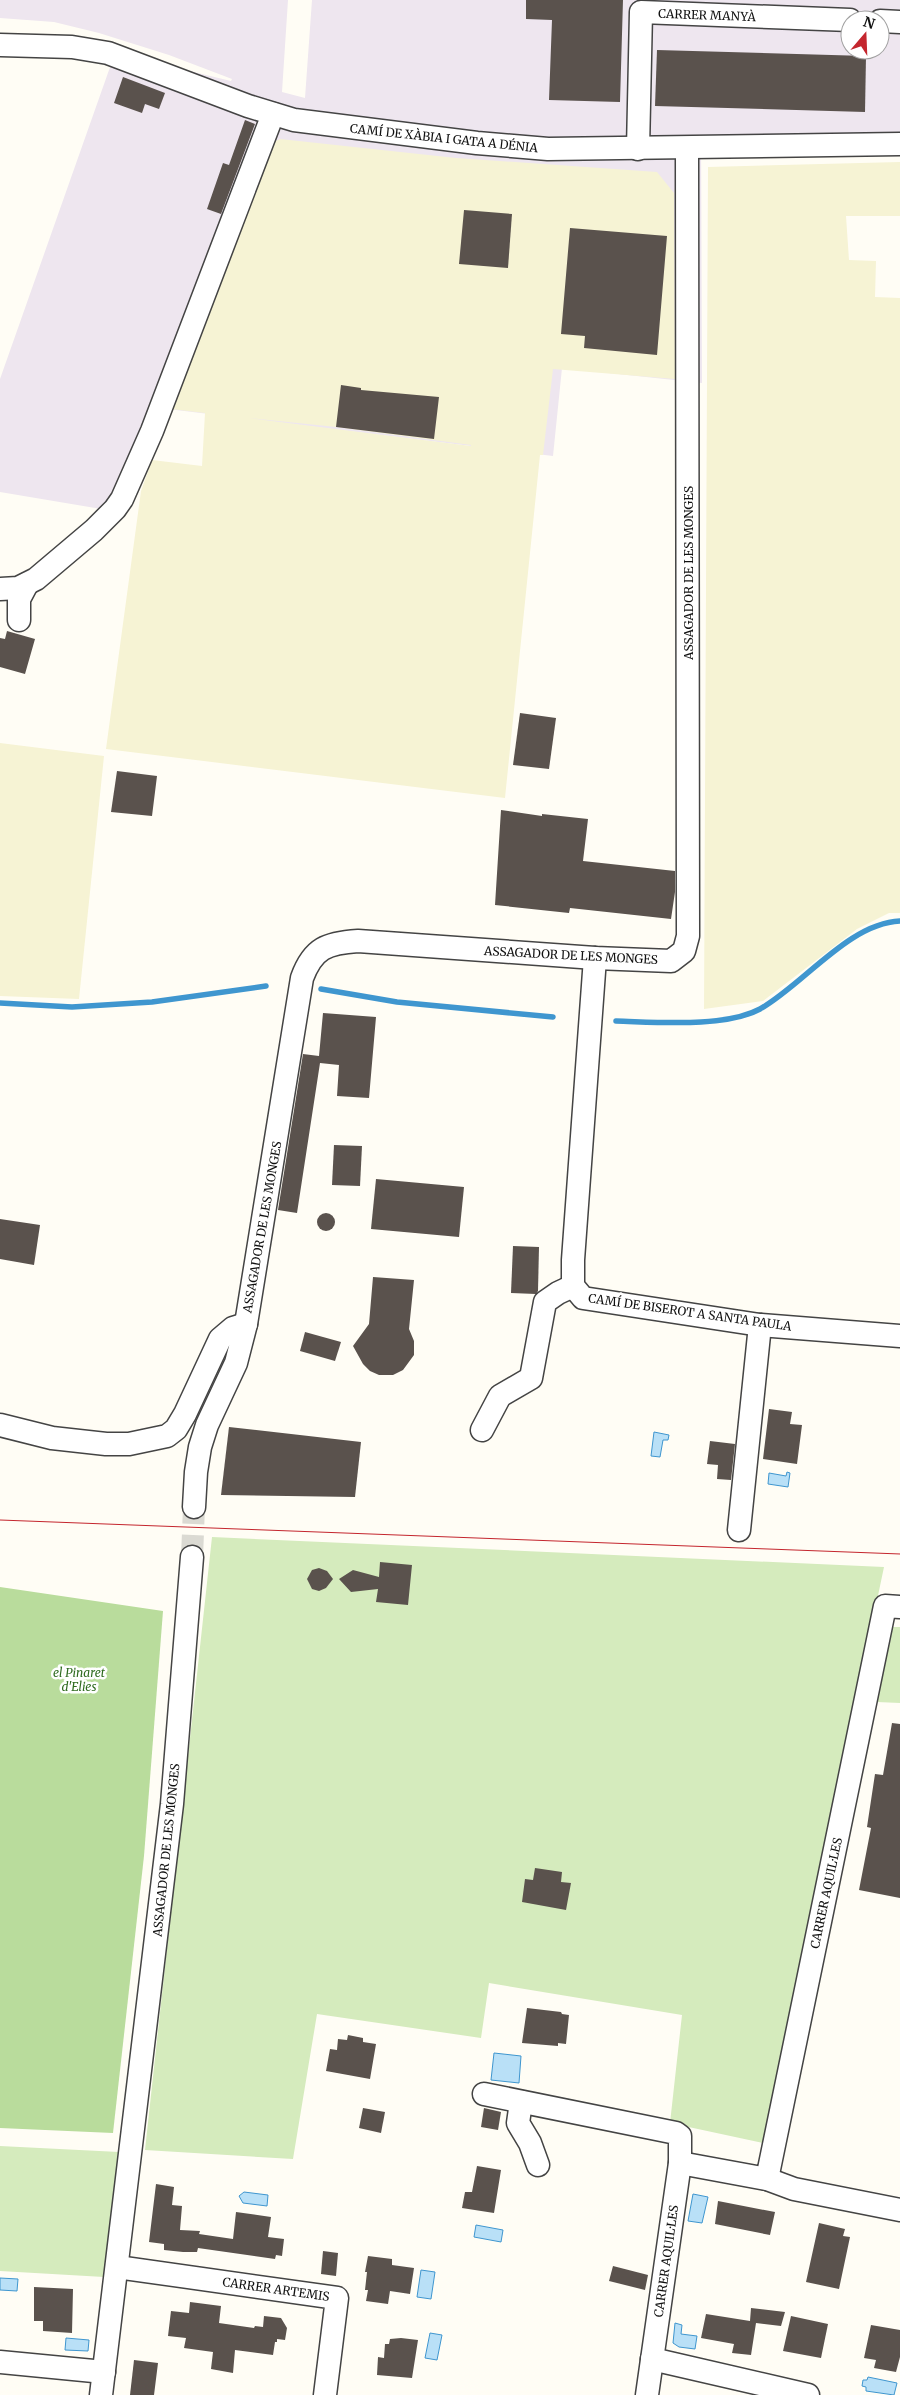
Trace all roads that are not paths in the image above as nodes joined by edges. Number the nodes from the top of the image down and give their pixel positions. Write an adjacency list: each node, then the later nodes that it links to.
1 (840, 20): 6 (street, CARRER MANYÀ)
2 (0, 45): 3 (street, CAMÍ DE XÀBIA I GATA A DÉNIA)
3 (273, 114): 6 (street, CAMÍ DE XÀBIA I GATA A DÉNIA); 7 (street)
4 (900, 144): 5 (street, CAMÍ DE XÀBIA I GATA A DÉNIA)
5 (687, 148): 6 (street, CAMÍ DE XÀBIA I GATA A DÉNIA); 10 (street, ASSAGADOR DE LES MONGES)
6 (638, 149)
7 (27, 584): 8 (street); 9 (street)
8 (0, 589)
9 (19, 620)
10 (595, 958): 11 (street, CAMÍ DE BISEROT A SANTA PAULA); 12 (street, ASSAGADOR DE LES MONGES)
11 (573, 1286): 13 (street, CAMÍ DE BISEROT A SANTA PAULA); 16 (street)
12 (246, 1324): 15 (street); 17 (street, ASSAGADOR DE LES MONGES)
13 (760, 1325): 14 (street, CAMÍ DE BISEROT A SANTA PAULA); 18 (street)
14 (900, 1336)
15 (0, 1425)
16 (482, 1430)
17 (194, 1507)
18 (738, 1530)
19 (192, 1557): 27 (street, ASSAGADOR DE LES MONGES)
20 (892, 1607): 25 (street, CARRER AQUIL·LES)
21 (484, 2094): 22 (street)
22 (521, 2102): 23 (street, CARRER AQUIL·LES); 24 (street)
23 (680, 2163): 25 (street); 28 (street, CARRER AQUIL·LES)
24 (538, 2165)
25 (768, 2179): 26 (street)
26 (900, 2210)
27 (117, 2266): 30 (street); 32 (street, CARRER ARTEMIS)
28 (652, 2358): 33 (street, CARRER AQUIL·LES); 34 (street)
29 (0, 2362): 30 (street)
30 (104, 2372): 31 (street)
31 (101, 2395)
32 (325, 2395)
33 (647, 2395)
34 (808, 2395)

